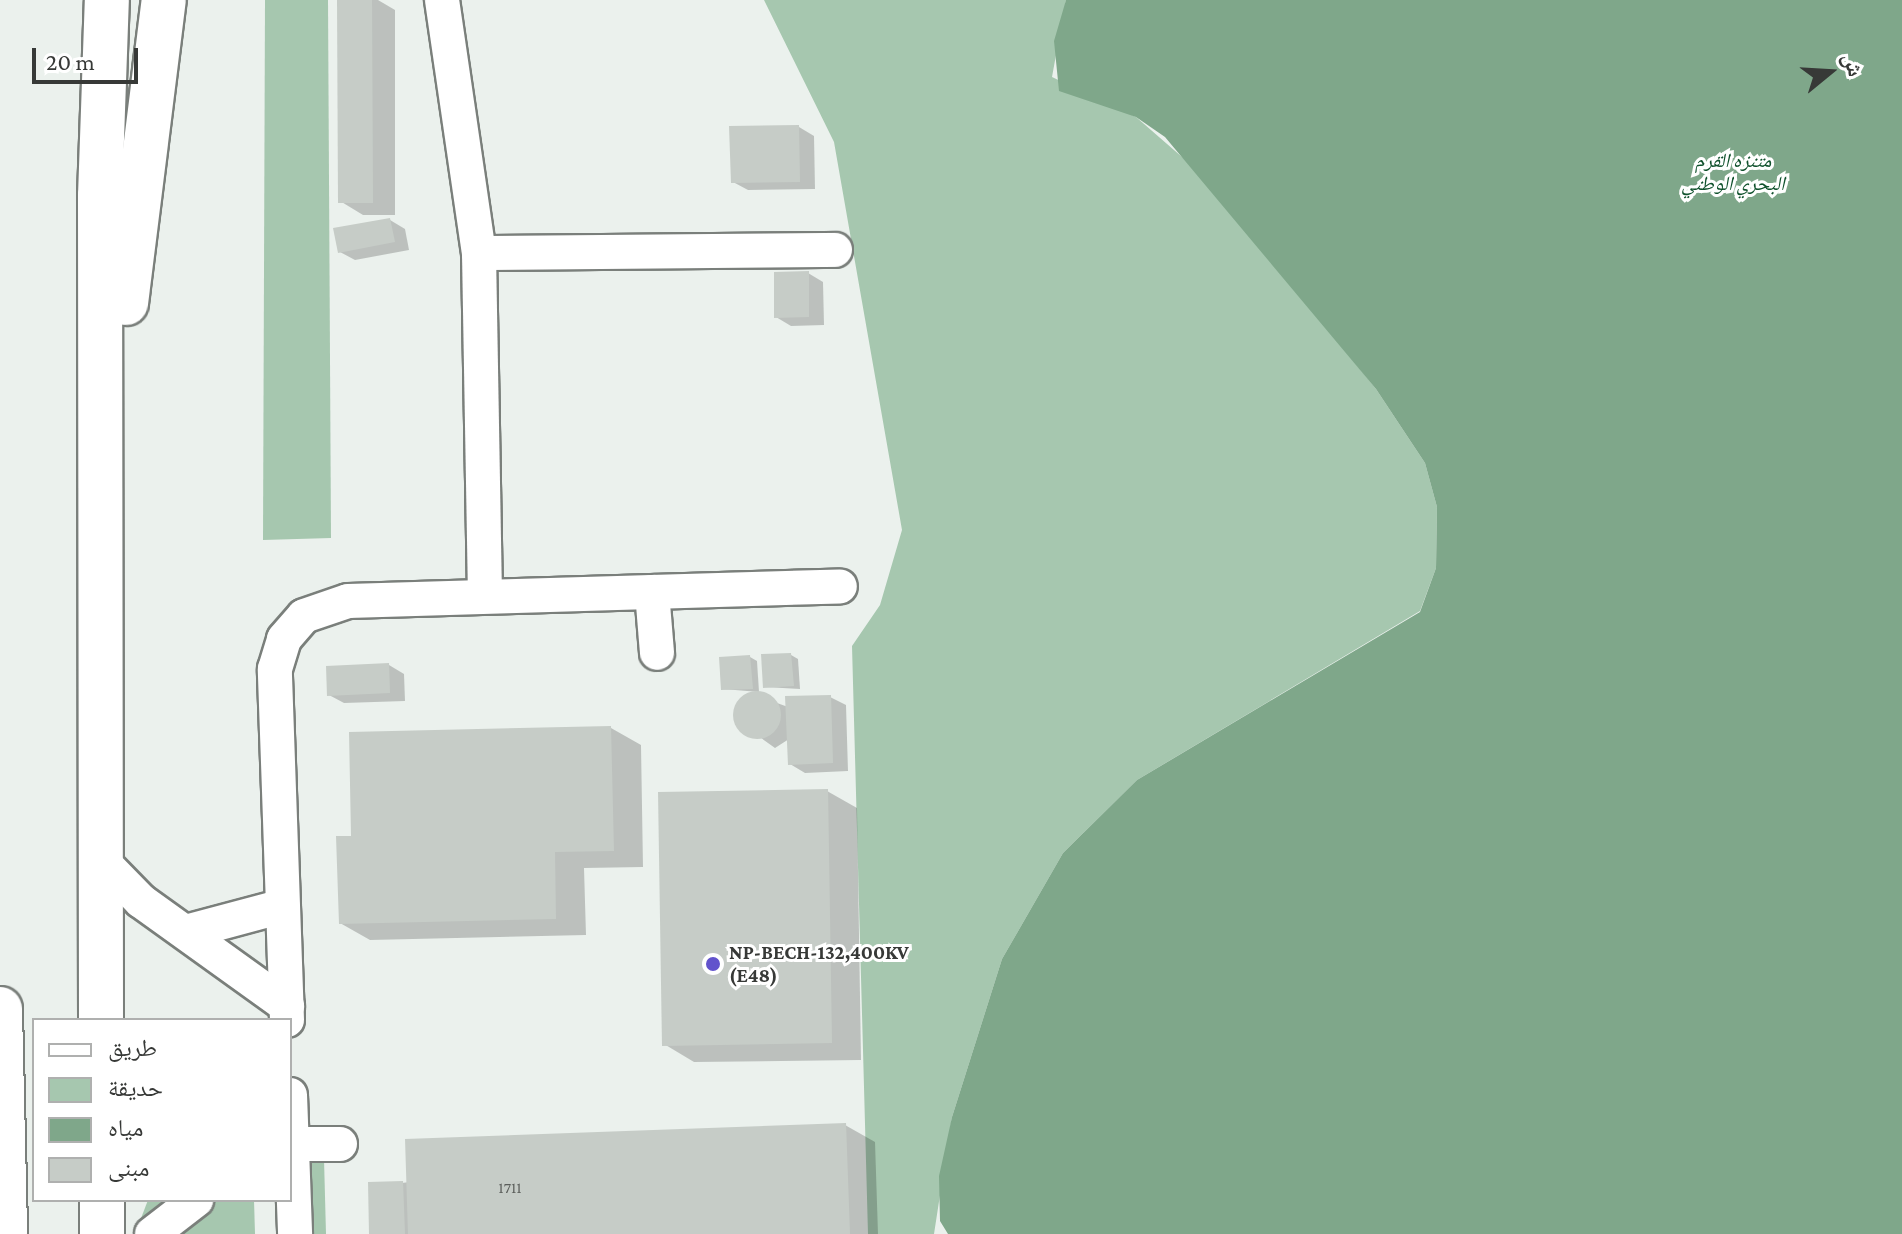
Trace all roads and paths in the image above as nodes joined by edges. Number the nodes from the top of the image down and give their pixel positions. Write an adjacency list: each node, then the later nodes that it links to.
1 (107, 0): 5 (main road)
2 (128, 0): 5 (main road)
3 (164, 0): 8 (main road)
4 (442, 0): 7 (lane)
5 (103, 248): 8 (main road)
6 (835, 250): 7 (lane)
7 (479, 253): 11 (lane)
8 (101, 515): 13 (main road)
9 (840, 586): 10 (lane)
10 (652, 592): 11 (lane); 12 (lane)
11 (485, 596): 14 (lane)
12 (657, 653)
13 (101, 860): 15 (lane); 18 (main road)
14 (283, 906): 15 (lane); 17 (lane)
15 (186, 932): 17 (lane)
16 (0, 1009): 24 (main road)
17 (287, 1013)
18 (101, 1018)
19 (340, 1144): 20 (lane)
20 (292, 1157)
21 (292, 1176): 27 (lane)
22 (102, 1202): 25 (main road)
23 (193, 1202): 26 (lane)
24 (5, 1234)
25 (102, 1234)
26 (152, 1234)
27 (295, 1234)

